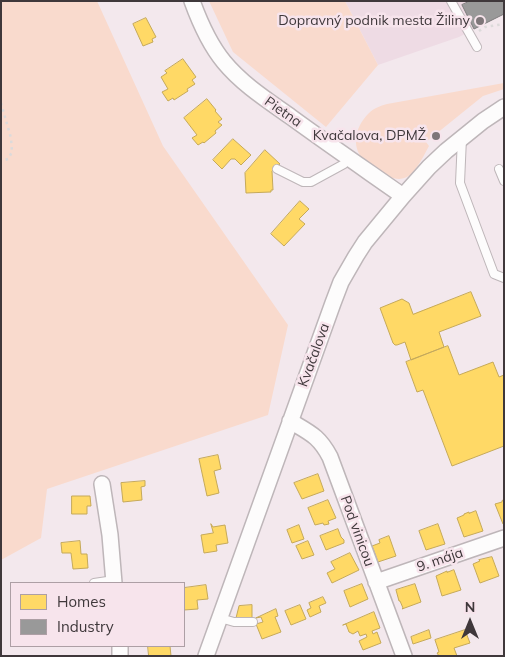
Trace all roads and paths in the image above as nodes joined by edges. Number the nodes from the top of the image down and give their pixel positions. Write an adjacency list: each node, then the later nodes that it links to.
1 (192, 1): 9 (street, Pietna)
2 (451, 1): 4 (lane)
3 (504, 24): 4 (path)
4 (470, 36): 5 (lane)
5 (477, 47)
6 (1, 103): 10 (path)
7 (504, 107): 8 (street, Kvačalova)
8 (462, 138): 14 (street, Kvačalova); 15 (lane)
9 (349, 158): 11 (lane); 14 (street, Pietna)
10 (1, 161)
11 (277, 169)
12 (499, 169): 13 (lane)
13 (504, 181)
14 (403, 196): 16 (street, Kvačalova)
15 (504, 278)
16 (290, 421): 20 (street, Pod vinicou); 21 (street, Kvačalova)
17 (102, 484): 19 (street)
18 (504, 538): 20 (street, 9. mája)
19 (114, 582)
20 (376, 582): 24 (street, Pod vinicou)
21 (220, 618): 22 (lane); 23 (street, Kvačalova)
22 (253, 622)
23 (206, 656)
24 (404, 656)

